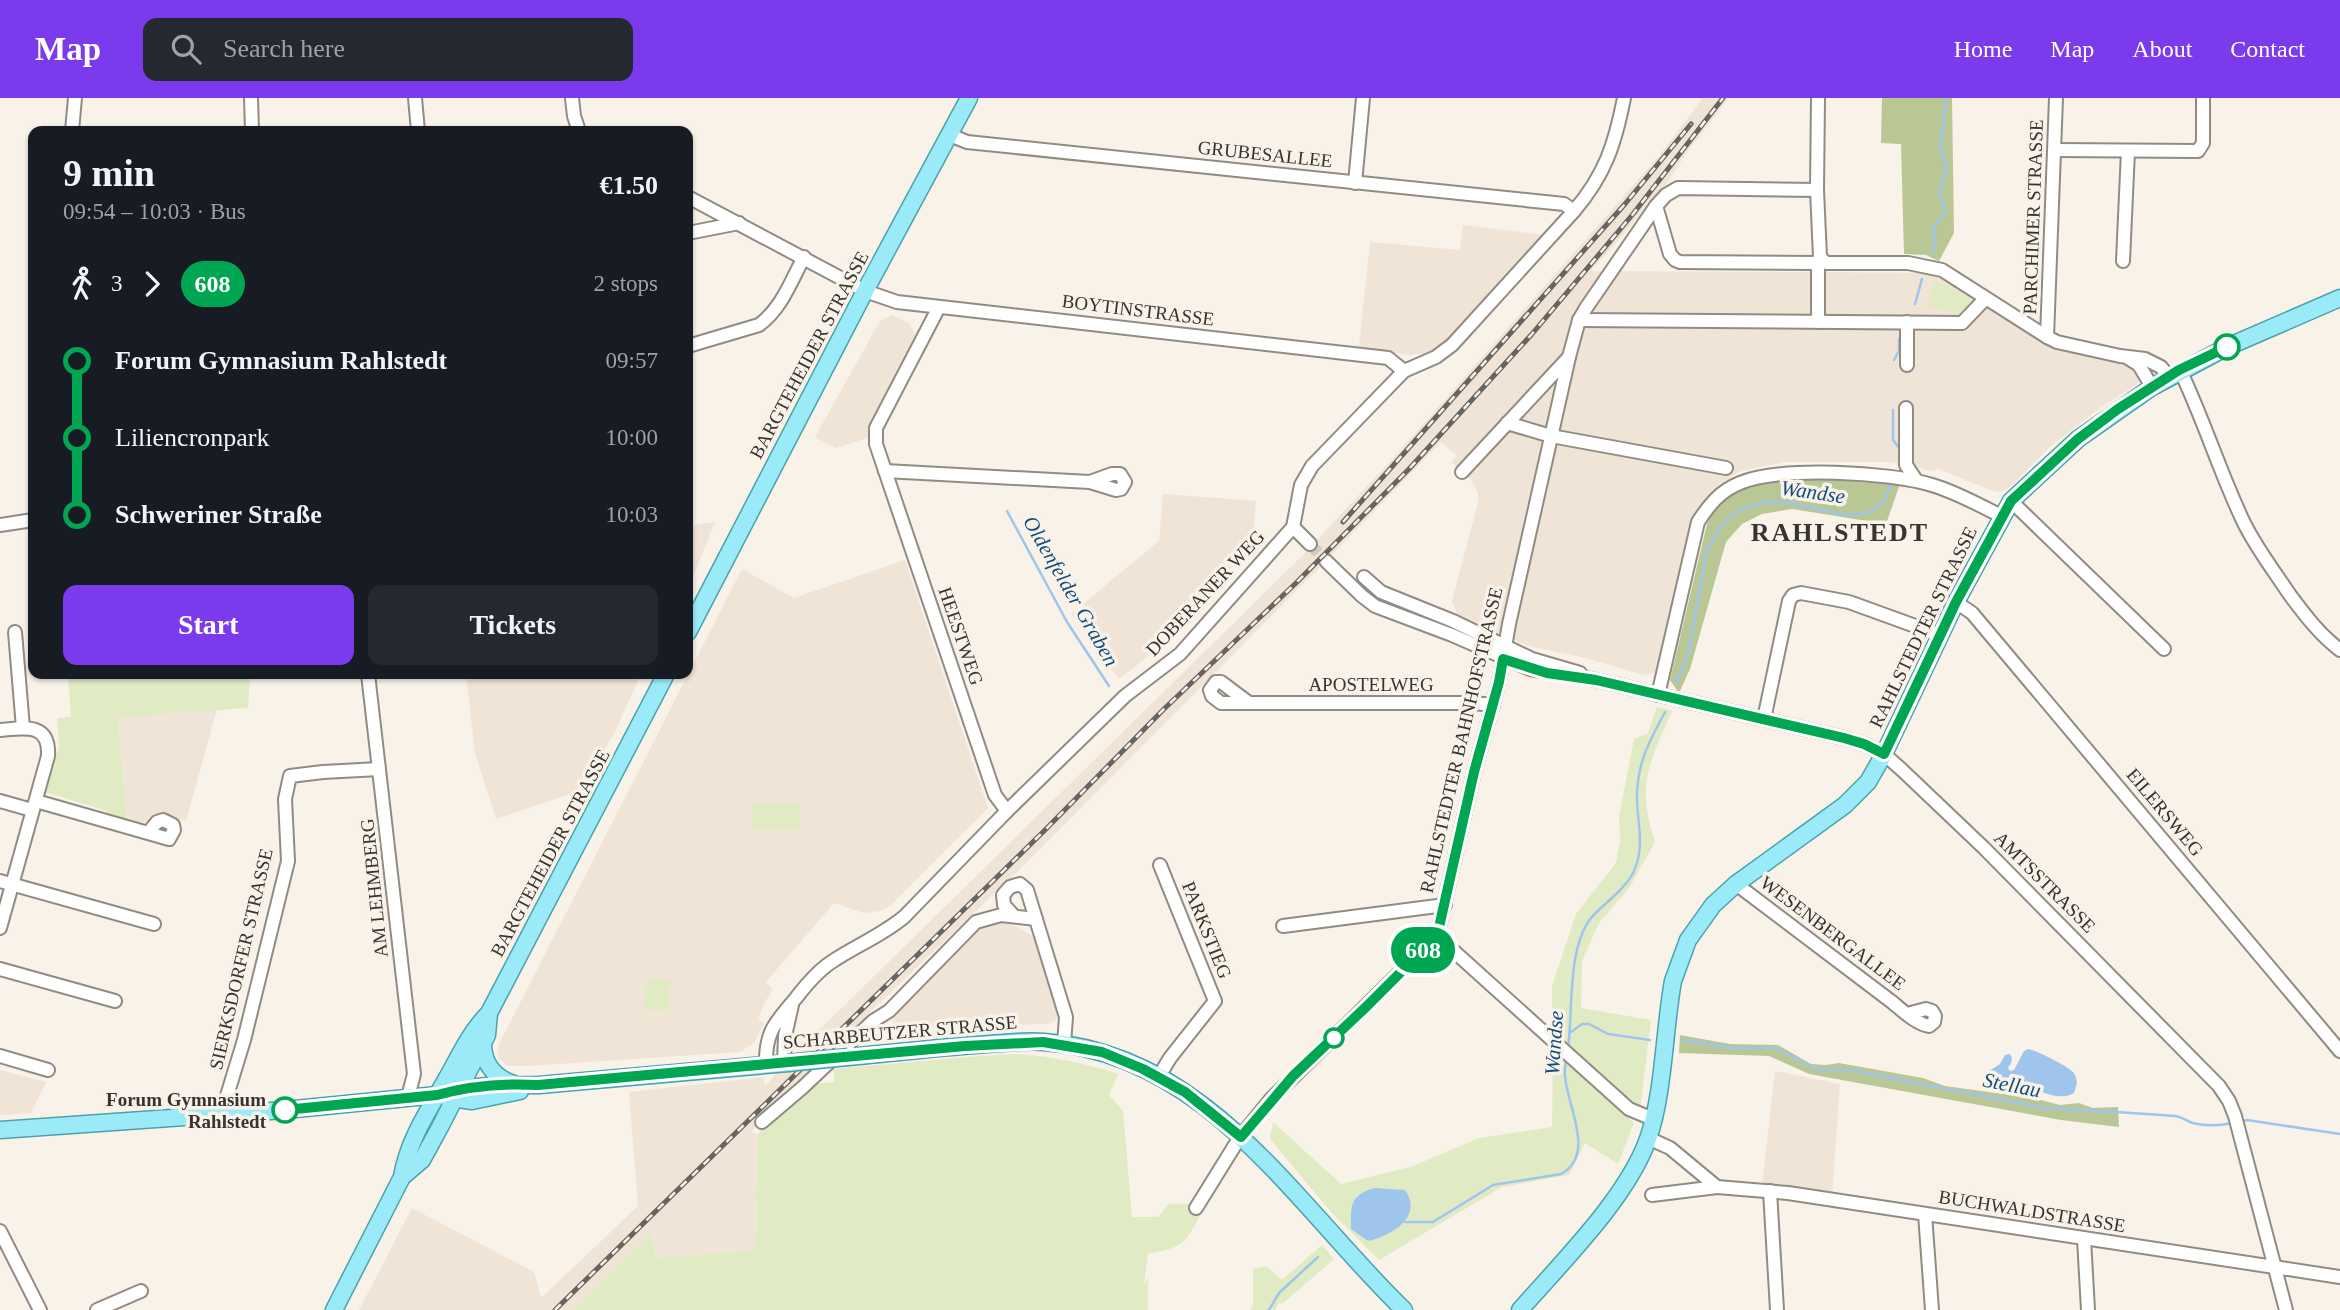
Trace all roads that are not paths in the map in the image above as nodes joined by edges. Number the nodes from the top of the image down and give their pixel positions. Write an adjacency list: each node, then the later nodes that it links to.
1 (75, 98): 11 (street)
2 (251, 98): 12 (street)
3 (415, 98): 13 (street)
4 (572, 98): 14 (street)
5 (969, 98): 15 (main road, BARGTEHEIDER STRASSE)
6 (1363, 98): 18 (street)
7 (1625, 98): 22 (street, DOBERANER WEG)
8 (1818, 98): 19 (street)
9 (2056, 98): 16 (street, PARCHIMER STRASSE)
10 (2203, 98): 17 (street)
11 (72, 126)
12 (252, 126)
13 (418, 126)
14 (577, 126)
15 (950, 135): 18 (street, GRUBESALLEE); 28 (main road, BARGTEHEIDER STRASSE)
16 (2056, 150): 17 (street); 35 (street, PARCHIMER STRASSE)
17 (2129, 151): 27 (street)
18 (1355, 183): 22 (street, GRUBESALLEE)
19 (1817, 190): 21 (street); 26 (street)
20 (693, 200): 23 (street, BOYTINSTRASSE)
21 (1656, 206): 26 (street); 32 (street, RAHLSTEDTER BAHNHOFSTRASSE)
22 (1574, 211): 40 (street, DOBERANER WEG)
23 (738, 223): 24 (street); 25 (street, BOYTINSTRASSE)
24 (693, 232)
25 (804, 257): 28 (street, BOYTINSTRASSE); 36 (street)
26 (1819, 260): 30 (street); 33 (street)
27 (2123, 261)
28 (865, 291): 31 (street, BOYTINSTRASSE); 60 (main road, BARGTEHEIDER STRASSE)
29 (2340, 298): 41 (main road, RAHLSTEDTER STRASSE)
30 (1985, 299): 34 (street); 35 (street)
31 (939, 307): 40 (street, BOYTINSTRASSE); 47 (street, HEESTWEG)
32 (1579, 320): 33 (street); 37 (street, RAHLSTEDTER BAHNHOFSTRASSE)
33 (1818, 321): 34 (street)
34 (1907, 322): 39 (street)
35 (2047, 337): 38 (street)
36 (693, 345)
37 (1569, 357): 44 (street); 45 (street, RAHLSTEDTER BAHNHOFSTRASSE)
38 (2128, 358): 41 (street); 42 (street)
39 (1907, 365)
40 (1404, 371): 55 (street, DOBERANER WEG)
41 (2174, 374): 42 (main road, RAHLSTEDTER STRASSE); 66 (street)
42 (2152, 387): 51 (main road, RAHLSTEDTER STRASSE)
43 (1906, 408): 49 (street)
44 (1507, 423): 45 (street); 48 (street)
45 (1551, 436): 46 (street); 64 (street, RAHLSTEDTER BAHNHOFSTRASSE)
46 (1726, 468)
47 (884, 471): 50 (street); 79 (street, HEESTWEG)
48 (1462, 472)
49 (1916, 480): 52 (street); 69 (street)
50 (1090, 482)
51 (2011, 501): 52 (main road, RAHLSTEDTER STRASSE); 65 (street)
52 (2001, 516): 59 (main road, RAHLSTEDTER STRASSE)
53 (28, 521): 54 (street)
54 (0, 526)
55 (1293, 527): 56 (street); 79 (street, DOBERANER WEG)
56 (1310, 544)
57 (1325, 561): 61 (street, AMTSSTRASSE)
58 (1364, 578): 61 (street)
59 (1956, 602): 63 (main road, RAHLSTEDTER STRASSE); 98 (street, EILERSWEG)
60 (693, 622)
61 (1445, 624): 64 (street, AMTSSTRASSE)
62 (15, 632): 73 (street)
63 (1940, 635): 72 (street); 75 (main road, RAHLSTEDTER STRASSE)
64 (1505, 648): 69 (street, AMTSSTRASSE); 71 (street, RAHLSTEDTER BAHNHOFSTRASSE)
65 (2164, 649)
66 (2340, 650)
67 (369, 679): 76 (street, AM LEHMBERG)
68 (663, 679): 94 (main road, BARGTEHEIDER STRASSE)
69 (1658, 695): 72 (street, AMTSSTRASSE)
70 (1249, 703): 71 (street, APOSTELWEG)
71 (1493, 705): 84 (street, RAHLSTEDTER BAHNHOFSTRASSE)
72 (1764, 719): 75 (street, AMTSSTRASSE)
73 (23, 728): 74 (street); 78 (street)
74 (0, 730)
75 (1884, 754): 83 (main road, RAHLSTEDTER STRASSE); 123 (street, AMTSSTRASSE)
76 (379, 769): 108 (street, AM LEHMBERG); 109 (street, SIERKSDORFER STRASSE)
77 (0, 801): 78 (street)
78 (34, 806): 80 (street); 82 (street)
79 (1007, 811): 93 (street, DOBERANER WEG)
80 (148, 833)
81 (1160, 865): 103 (street, PARKSTIEG)
82 (6, 882): 87 (street); 89 (street)
83 (1737, 884): 95 (street, WESENBERGALLEE); 110 (main road, RAHLSTEDTER STRASSE)
84 (1445, 905): 88 (street); 90 (street, RAHLSTEDTER BAHNHOFSTRASSE)
85 (1013, 915): 86 (street); 86 (street); 111 (street)
86 (1036, 919): 97 (street)
87 (154, 924)
88 (1283, 926)
89 (0, 928)
90 (1437, 936): 110 (street); 113 (street)
91 (0, 969): 92 (street)
92 (114, 1001)
93 (793, 1001): 100 (street, DOBERANER WEG); 101 (street, DOBERANER WEG)
94 (489, 1013): 96 (main road, BARGTEHEIDER STRASSE); 107 (main road, BARGTEHEIDER STRASSE)
95 (1907, 1014)
96 (483, 1043): 104 (main road); 106 (main road, BARGTEHEIDER STRASSE)
97 (1064, 1044): 100 (main road, SCHARBEUTZER STRASSE, bridge); 103 (main road, SCHARBEUTZER STRASSE)
98 (2340, 1051)
99 (0, 1056): 102 (street)
100 (786, 1063): 101 (main road, SCHARBEUTZER STRASSE)
101 (766, 1065): 105 (main road, SCHARBEUTZER STRASSE)
102 (48, 1070)
103 (1159, 1076): 113 (main road, SCHARBEUTZER STRASSE)
104 (514, 1084): 105 (main road, SCHARBEUTZER STRASSE); 106 (main road, SCHARBEUTZER STRASSE)
105 (538, 1085): 106 (main road, SCHARBEUTZER STRASSE)
106 (457, 1094): 107 (main road, SCHARBEUTZER STRASSE); 115 (main road, BARGTEHEIDER STRASSE)
107 (437, 1095): 108 (main road, SCHARBEUTZER STRASSE); 115 (main road, BARGTEHEIDER STRASSE)
108 (408, 1097): 109 (main road, SCHARBEUTZER STRASSE)
109 (222, 1112): 112 (main road, SCHARBEUTZER STRASSE)
110 (1653, 1119): 114 (main road, RAHLSTEDTER STRASSE)
111 (762, 1122)
112 (0, 1130)
113 (1241, 1137): 119 (street); 129 (main road)
114 (1648, 1138): 116 (street); 130 (main road, RAHLSTEDTER STRASSE)
115 (402, 1177): 128 (main road, BARGTEHEIDER STRASSE)
116 (1717, 1187): 117 (street, BUCHWALDSTRASSE); 118 (street, BUCHWALDSTRASSE)
117 (1770, 1191): 120 (street, BUCHWALDSTRASSE); 131 (street)
118 (1652, 1195)
119 (1196, 1208)
120 (1925, 1213): 122 (street, BUCHWALDSTRASSE); 132 (street)
121 (0, 1231): 126 (street)
122 (2084, 1238): 123 (street, BUCHWALDSTRASSE); 133 (street)
123 (2274, 1267): 124 (street, BUCHWALDSTRASSE); 134 (street, AMTSSTRASSE)
124 (2340, 1277)
125 (141, 1291): 127 (street)
126 (40, 1310)
127 (97, 1310)
128 (334, 1310)
129 (1404, 1310)
130 (1520, 1310)
131 (1777, 1310)
132 (1932, 1310)
133 (2088, 1310)
134 (2286, 1310)

